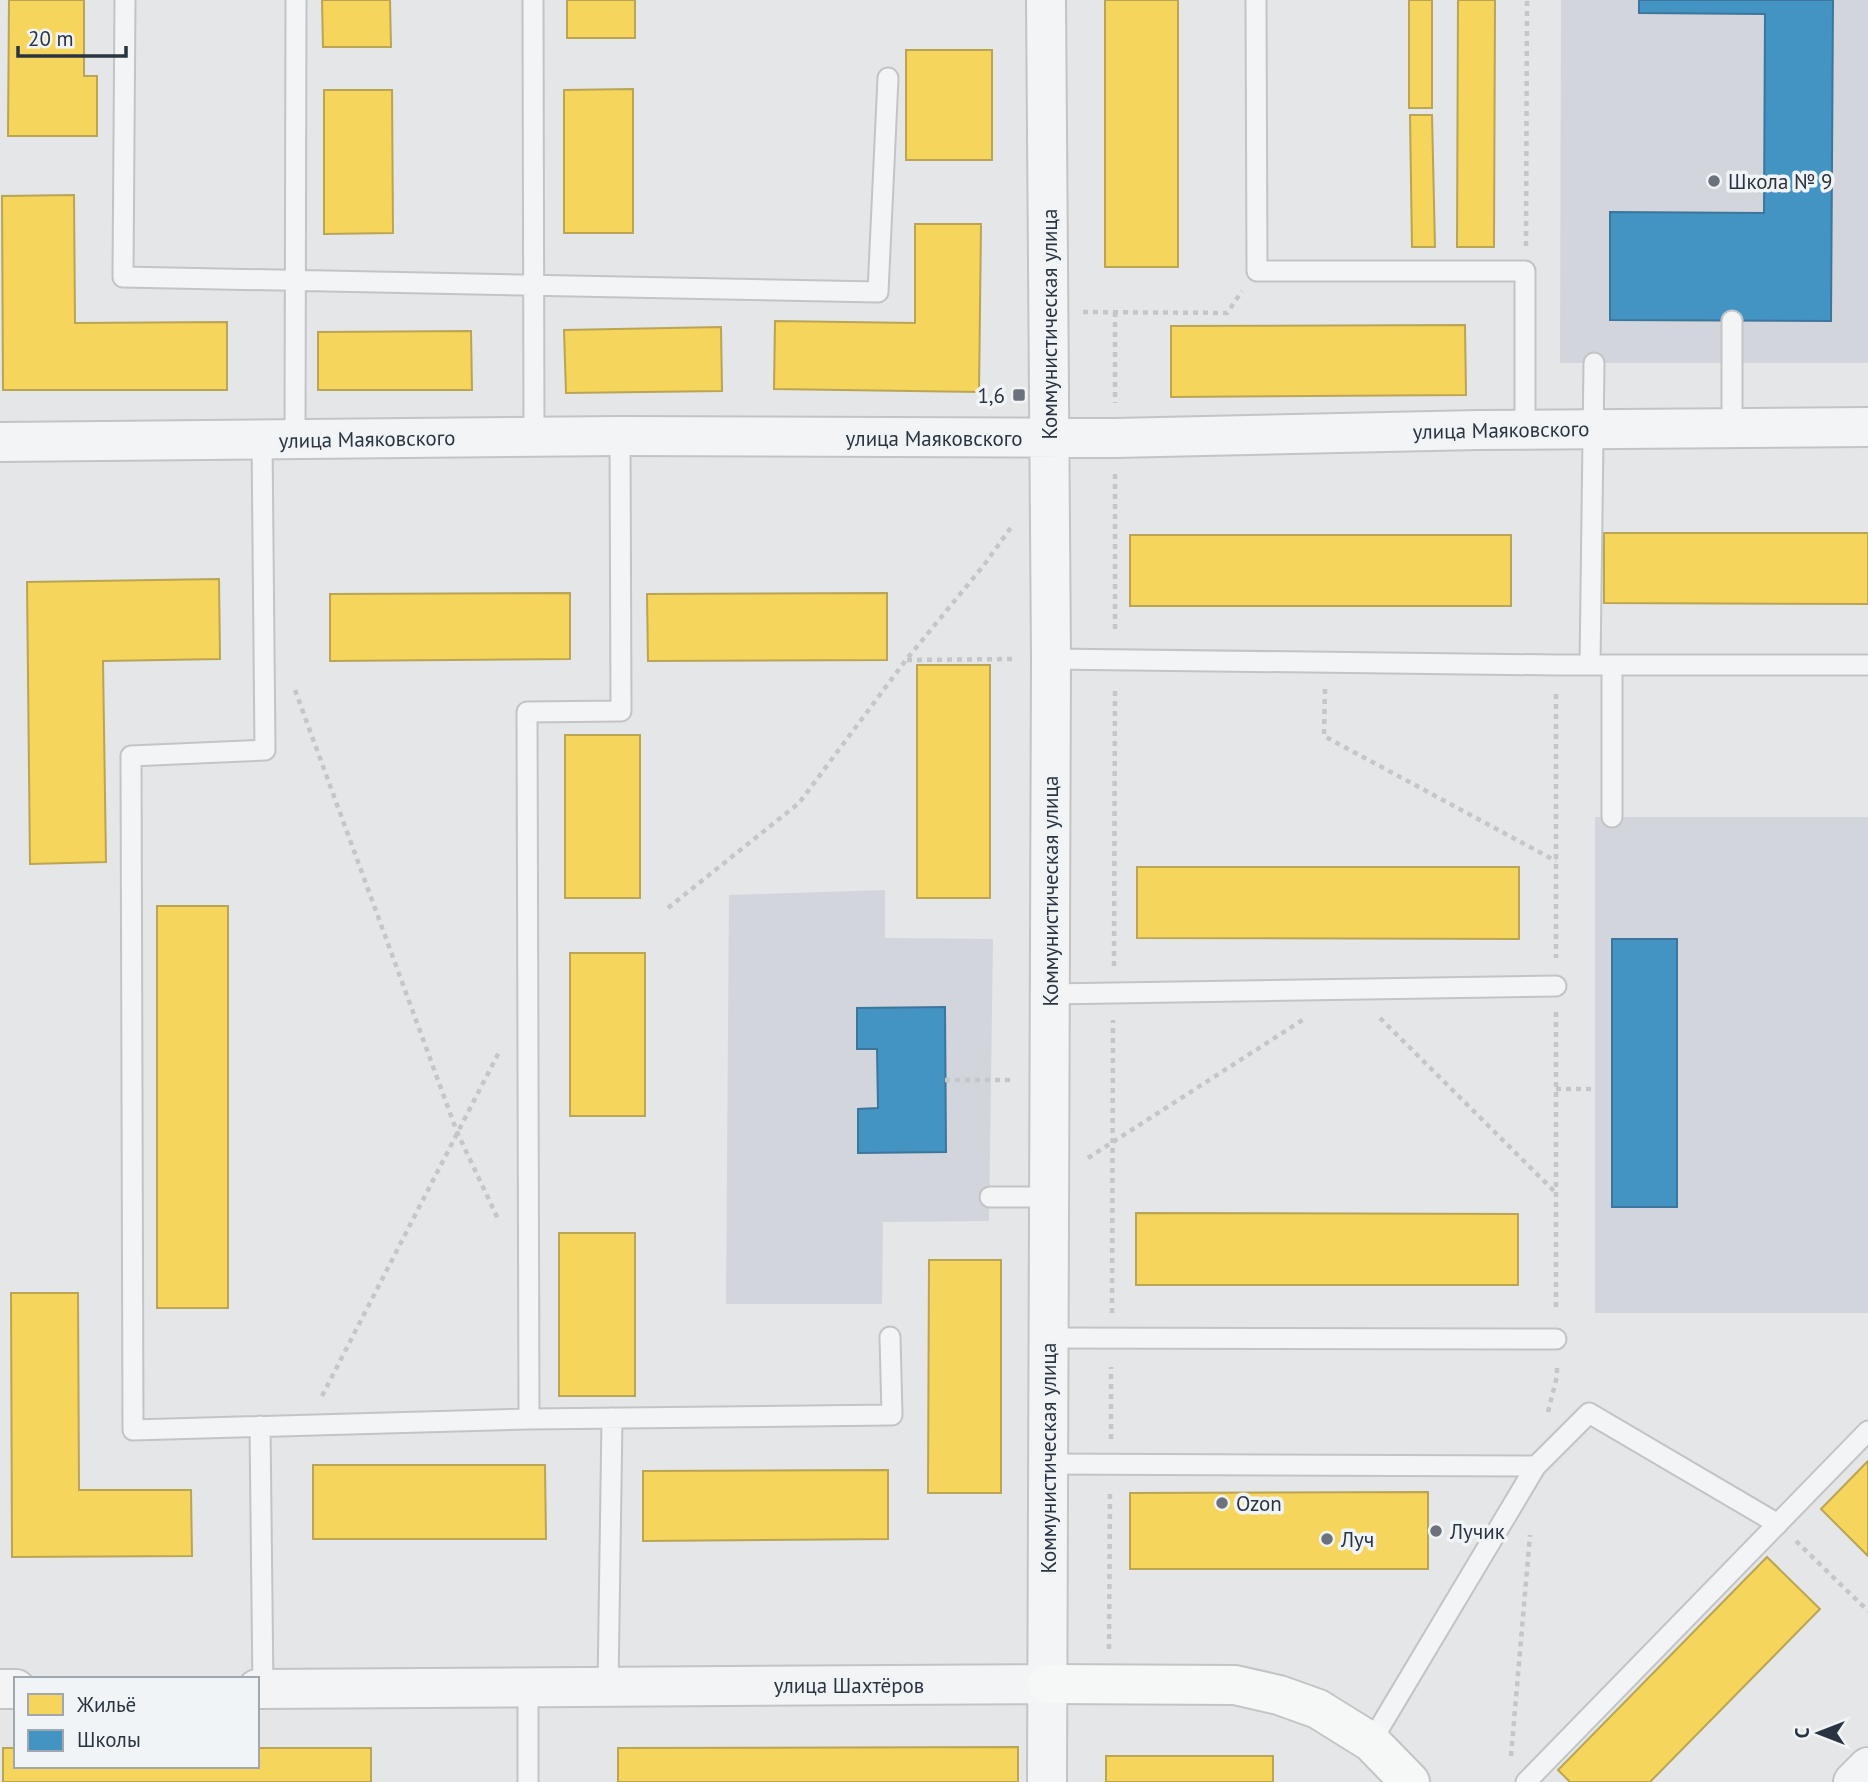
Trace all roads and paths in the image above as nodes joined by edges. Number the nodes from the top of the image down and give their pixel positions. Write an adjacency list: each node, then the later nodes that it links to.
1 (125, 0): 10 (lane)
2 (296, 0): 10 (lane)
3 (533, 0): 11 (lane)
4 (1046, 0): 12 (street, Коммунистическая улица)
5 (1256, 0): 8 (lane)
6 (1527, 0): 9 (path)
7 (888, 78): 11 (lane)
8 (1258, 271): 9 (lane); 12 (path)
9 (1525, 271): 17 (lane)
10 (296, 280): 11 (lane); 22 (lane)
11 (533, 285): 20 (lane)
12 (1049, 311): 21 (street, Коммунистическая улица)
13 (1732, 321): 16 (lane)
14 (1594, 363): 18 (lane)
15 (1868, 427): 16 (street, улица Маяковского)
16 (1732, 428): 18 (street, улица Маяковского)
17 (1525, 429): 18 (street, улица Маяковского); 21 (street, улица Маяковского)
18 (1593, 429): 29 (lane)
19 (620, 436): 20 (street, улица Маяковского); 21 (street, улица Маяковского); 53 (lane)
20 (534, 437): 22 (street, улица Маяковского)
21 (1049, 438): 25 (street, Коммунистическая улица)
22 (279, 439): 23 (street, улица Маяковского); 55 (lane)
23 (0, 442)
24 (1013, 524): 26 (path)
25 (1051, 659): 26 (path); 27 (lane); 38 (street, Коммунистическая улица)
26 (906, 660): 35 (path)
27 (1326, 662): 28 (lane); 34 (path)
28 (1556, 665): 29 (lane); 34 (path)
29 (1590, 665): 30 (lane)
30 (1612, 665): 31 (lane); 33 (lane)
31 (1868, 665)
32 (293, 685): 44 (path)
33 (1612, 817)
34 (1556, 861): 36 (path)
35 (668, 908)
36 (1556, 986): 37 (lane); 42 (path)
37 (1350, 989): 38 (lane); 45 (path); 46 (path)
38 (1050, 994): 41 (street, Коммунистическая улица)
39 (502, 1045): 44 (path)
40 (945, 1080): 41 (path)
41 (1049, 1080): 45 (street, Коммунистическая улица)
42 (1556, 1089): 43 (path); 46 (path)
43 (1595, 1089)
44 (457, 1132): 48 (path); 54 (path)
45 (1049, 1190): 47 (lane); 50 (street, Коммунистическая улица)
46 (1556, 1194): 51 (path)
47 (990, 1197)
48 (501, 1226)
49 (890, 1337): 52 (lane)
50 (1049, 1338): 51 (lane); 57 (street, Коммунистическая улица)
51 (1556, 1339): 58 (path)
52 (612, 1418): 53 (lane); 63 (lane)
53 (529, 1419): 54 (lane)
54 (307, 1425): 55 (lane)
55 (260, 1426): 65 (lane)
56 (1868, 1432): 59 (lane)
57 (1048, 1464): 58 (lane); 62 (street, Коммунистическая улица)
58 (1536, 1466): 59 (lane); 66 (lane)
59 (1778, 1524): 61 (path); 72 (lane)
60 (1530, 1535): 68 (path)
61 (1868, 1611)
62 (1047, 1684): 63 (street, улица Шахтёров); 66 (street, улица Шахтёров); 70 (street, Коммунистическая улица)
63 (608, 1686): 64 (street, улица Шахтёров)
64 (528, 1687): 65 (street, улица Шахтёров); 69 (lane)
65 (260, 1689)
66 (1371, 1742): 71 (street, улица Шахтёров)
67 (1868, 1767): 73 (street)
68 (1510, 1768)
69 (528, 1782)
70 (1047, 1782)
71 (1410, 1782)
72 (1526, 1782)
73 (1853, 1782)

